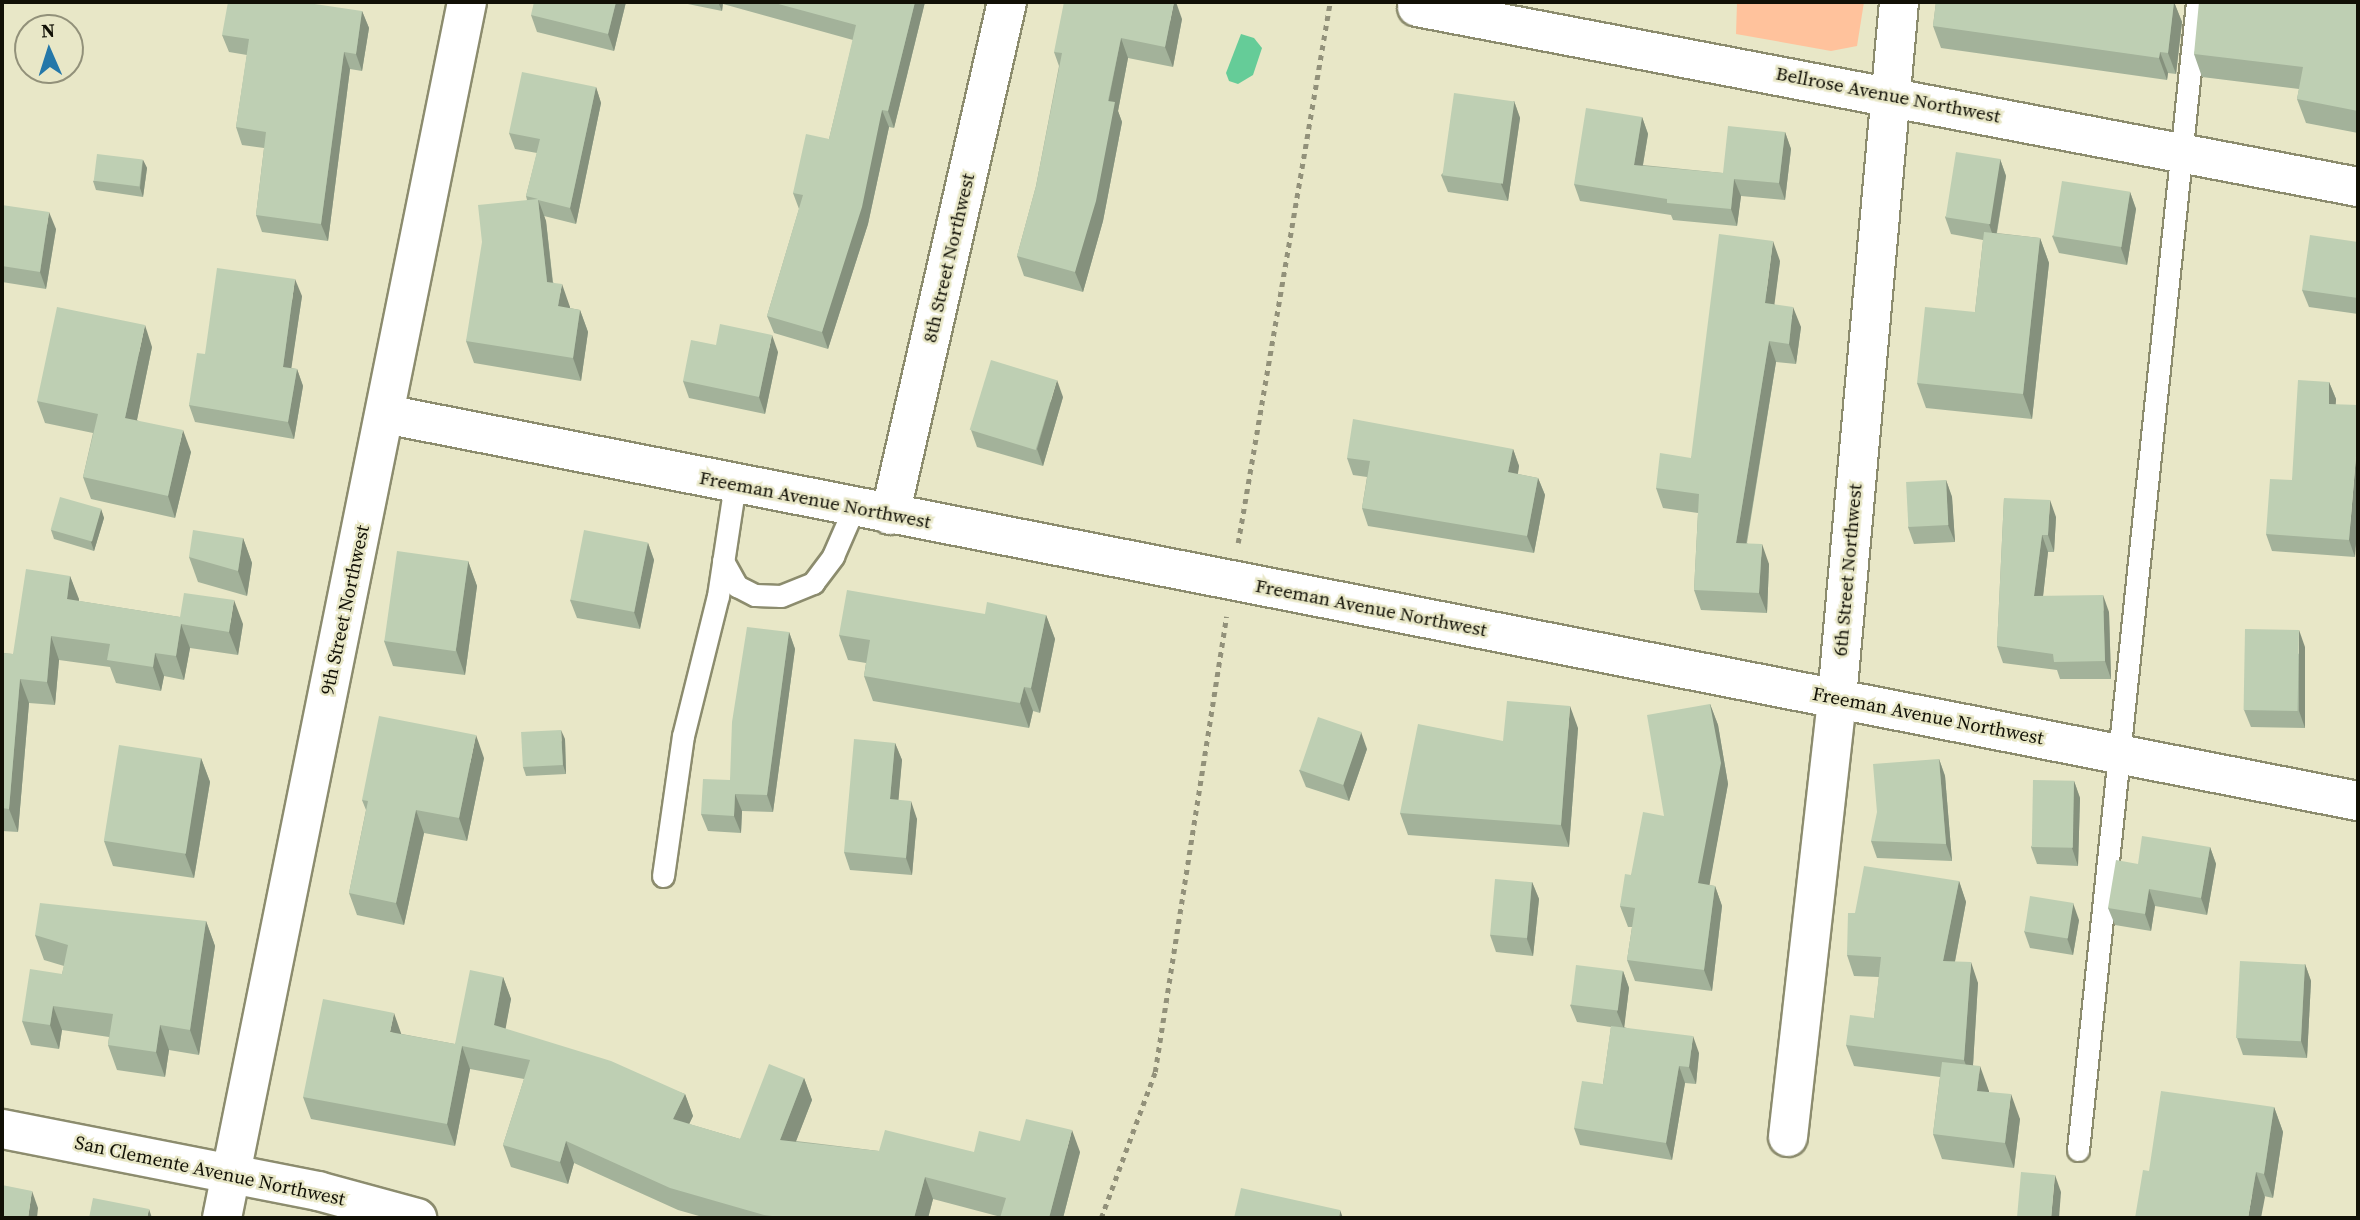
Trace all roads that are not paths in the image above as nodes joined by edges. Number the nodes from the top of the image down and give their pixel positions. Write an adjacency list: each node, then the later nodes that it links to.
1 (467, 2): 9 (street, 9th Street Northwest)
2 (1007, 2): 11 (street, 8th Street Northwest)
3 (1899, 2): 6 (street, 6th Street Northwest)
4 (2197, 2): 7 (lane)
5 (1417, 7): 6 (street, Bellrose Avenue Northwest)
6 (1889, 94): 7 (street, Bellrose Avenue Northwest); 13 (street, 6th Street Northwest)
7 (2179, 152): 8 (street, Bellrose Avenue Northwest); 14 (lane)
8 (2358, 187)
9 (385, 414): 10 (street, Freeman Avenue Northwest); 20 (street, 9th Street Northwest)
10 (735, 484): 11 (street, Freeman Avenue Northwest); 12 (lane)
11 (872, 512): 12 (lane); 13 (street, Freeman Avenue Northwest)
12 (723, 561): 16 (lane)
13 (1837, 698): 14 (street, Freeman Avenue Northwest); 18 (street, 6th Street Northwest)
14 (2121, 754): 15 (street, Freeman Avenue Northwest); 19 (lane)
15 (2358, 801)
16 (663, 876)
17 (2, 1129): 20 (street, San Clemente Avenue Northwest)
18 (1788, 1137)
19 (2078, 1150)
20 (230, 1173): 21 (street, 9th Street Northwest); 22 (street, San Clemente Avenue Northwest)
21 (222, 1218)
22 (417, 1218)

